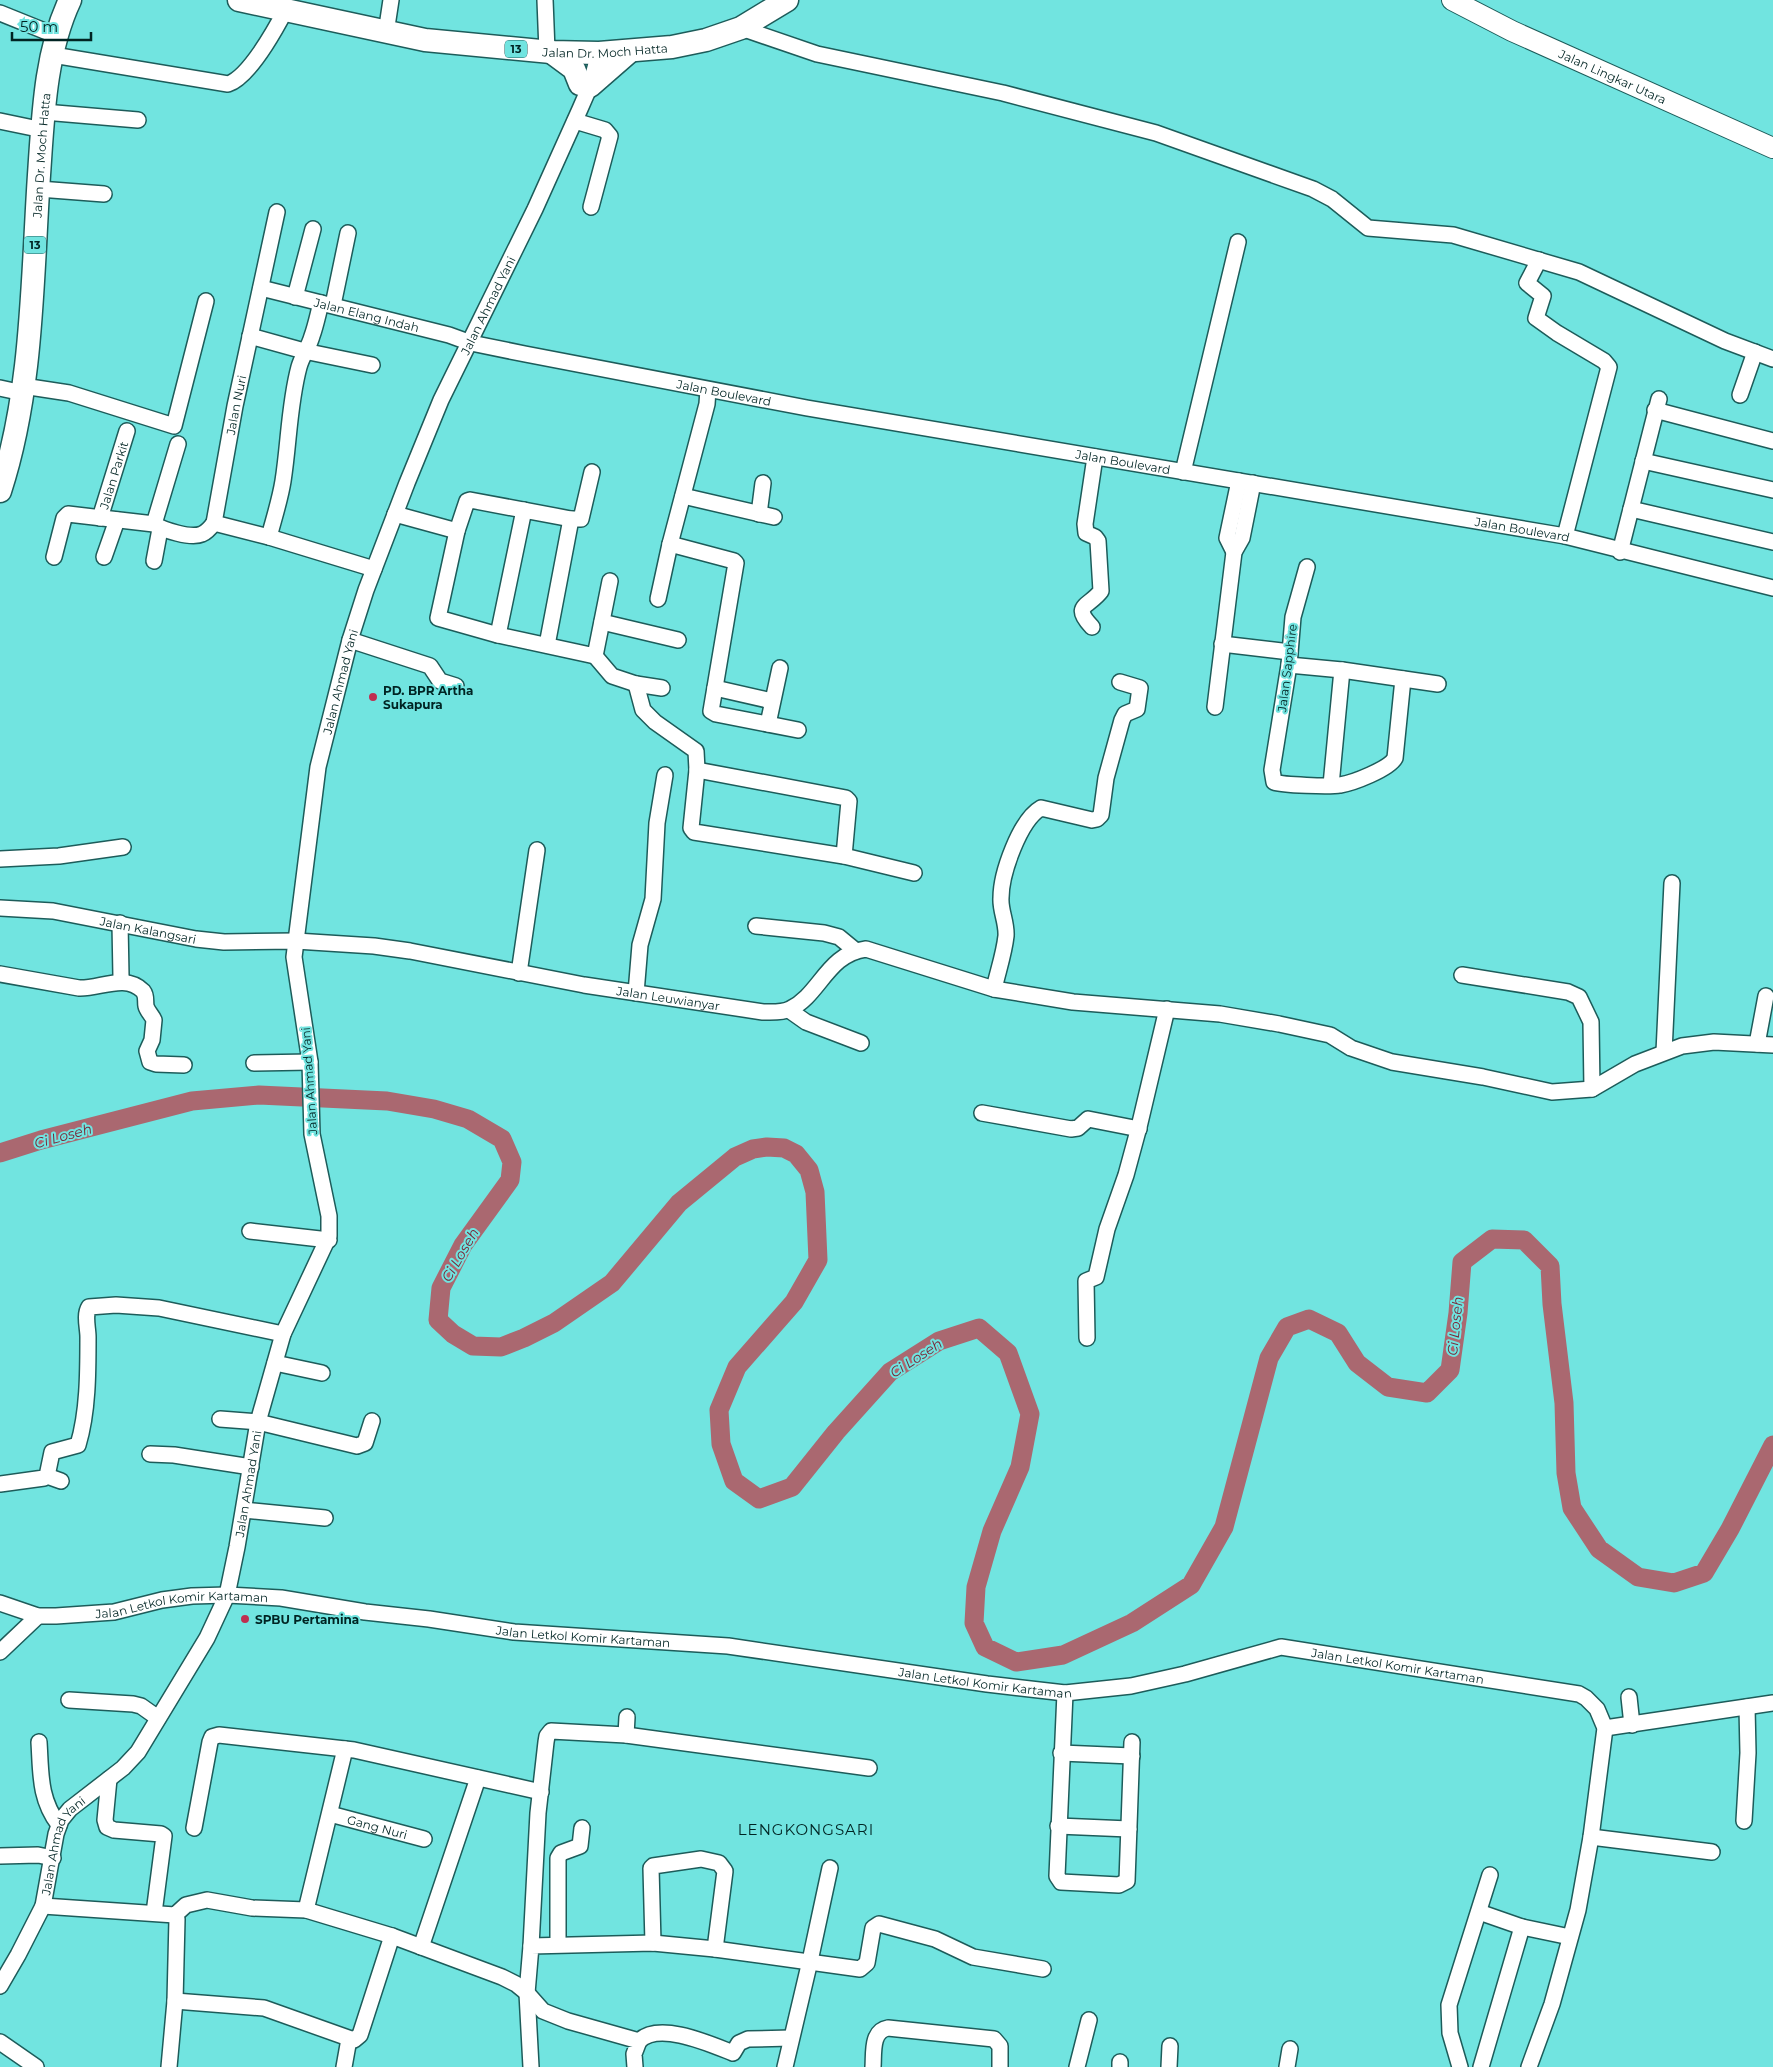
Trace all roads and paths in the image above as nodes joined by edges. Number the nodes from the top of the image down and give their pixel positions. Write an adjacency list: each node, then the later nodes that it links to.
1 (70, 0): 12 (highway, Jalan Dr. Moch Hatta / 13)
2 (239, 0): 8 (highway, Jalan Dr. Moch Hatta / 13)
3 (391, 0): 11 (street)
4 (545, 0): 13 (street)
5 (787, 0): 10 (highway, Jalan Dr. Moch Hatta / 13)
6 (1452, 0): 22 (main road, Jalan Lingkar Utara)
7 (1482, 0): 21 (main road, Jalan Lingkar Utara)
8 (300, 9): 11 (highway, Jalan Dr. Moch Hatta / 13); 12 (street)
9 (0, 13): 12 (street)
10 (741, 28): 14 (highway, Jalan Dr. Moch Hatta / 13); 30 (street)
11 (386, 32): 13 (highway, Jalan Dr. Moch Hatta / 13)
12 (55, 45): 20 (highway, Jalan Dr. Moch Hatta / 13)
13 (549, 51): 15 (highway, Jalan Dr. Moch Hatta / 13); 16 (highway)
14 (629, 52): 15 (highway, Jalan Dr. Moch Hatta / 13); 16 (highway)
15 (592, 53): 16 (street, Jalan Ahmad Yani)
16 (585, 85): 17 (street, Jalan Ahmad Yani)
17 (578, 115): 25 (street); 36 (street, Jalan Ahmad Yani)
18 (138, 120): 20 (street)
19 (0, 121): 20 (street)
20 (43, 121): 23 (highway, Jalan Dr. Moch Hatta / 13)
21 (1773, 133)
22 (1773, 148)
23 (39, 189): 24 (street); 42 (highway, Jalan Dr. Moch Hatta / 13)
24 (104, 194)
25 (591, 207)
26 (277, 212): 31 (street, Jalan Nuri)
27 (312, 229): 32 (street)
28 (348, 233): 34 (street)
29 (1238, 242): 51 (street)
30 (1539, 260): 38 (street); 68 (street)
31 (261, 288): 32 (street, Jalan Elang Indah); 35 (street, Jalan Nuri)
32 (295, 297): 34 (street, Jalan Elang Indah)
33 (206, 301): 42 (street)
34 (327, 304): 36 (street, Jalan Elang Indah); 37 (street)
35 (250, 336): 37 (street); 65 (street, Jalan Nuri)
36 (471, 343): 43 (street, Jalan Boulevard); 59 (street, Jalan Ahmad Yani)
37 (304, 351): 40 (street); 69 (street)
38 (1755, 352): 39 (street); 44 (street)
39 (1773, 359)
40 (372, 366)
41 (0, 388): 42 (street)
42 (23, 390): 53 (highway, Jalan Dr. Moch Hatta / 13)
43 (708, 390): 48 (street, Jalan Boulevard); 56 (street)
44 (1740, 395)
45 (127, 431): 62 (street, Jalan Parkit)
46 (1773, 441): 49 (street)
47 (178, 444): 66 (street)
48 (1095, 457): 51 (street, Jalan Boulevard); 82 (street)
49 (1643, 460): 55 (street); 57 (street)
50 (592, 472): 63 (street)
51 (1183, 472): 52 (street, Jalan Boulevard)
52 (1246, 482): 68 (street, Jalan Boulevard); 86 (street)
53 (1, 483)
54 (763, 483): 60 (street)
55 (1773, 490)
56 (683, 496): 60 (street); 71 (street)
57 (1631, 509): 70 (street); 72 (street)
58 (524, 510): 63 (street); 67 (street); 83 (street)
59 (395, 514): 67 (street); 77 (street, Jalan Ahmad Yani)
60 (759, 514): 61 (street)
61 (774, 517)
62 (100, 518): 64 (street); 74 (street)
63 (571, 519): 87 (street)
64 (118, 520): 66 (street); 73 (street)
65 (214, 523): 66 (street); 69 (street)
66 (157, 527): 75 (street)
67 (457, 531): 83 (street)
68 (1565, 536): 72 (street, Jalan Boulevard)
69 (269, 537): 77 (street)
70 (1773, 542)
71 (670, 544): 80 (street); 98 (street)
72 (1620, 552): 79 (street, Jalan Boulevard)
73 (104, 557)
74 (54, 558)
75 (154, 561)
76 (1307, 568): 89 (street, Jalan Sapphire)
77 (374, 569): 84 (street, Jalan Ahmad Yani)
78 (610, 581): 81 (street)
79 (1773, 588)
80 (658, 599)
81 (602, 622): 85 (street); 88 (street)
82 (1092, 627)
83 (498, 635): 87 (street)
84 (350, 640): 96 (street); 115 (street, Jalan Ahmad Yani)
85 (678, 640)
86 (1222, 644): 89 (street); 100 (street)
87 (547, 645): 88 (street)
88 (595, 656): 94 (street)
89 (1290, 658): 91 (street); 105 (street, Jalan Sapphire)
90 (780, 668): 99 (street)
91 (1342, 670): 92 (street); 105 (street)
92 (1403, 679): 95 (street); 105 (street)
93 (1120, 682): 121 (street)
94 (636, 684): 97 (street); 103 (street)
95 (1438, 684)
96 (456, 686)
97 (662, 688)
98 (715, 688): 99 (street); 101 (street)
99 (772, 701): 101 (street)
100 (1214, 707)
101 (768, 724): 102 (street)
102 (798, 730)
103 (697, 770): 108 (street); 108 (street)
104 (665, 775): 122 (street)
105 (1331, 785)
106 (122, 847): 109 (street)
107 (537, 850): 117 (street)
108 (844, 856): 110 (street)
109 (0, 859)
110 (914, 874)
111 (1672, 883): 129 (street)
112 (0, 908): 113 (street, Jalan Kalangsari)
113 (120, 923): 115 (street, Jalan Kalangsari); 120 (street)
114 (756, 926): 116 (street)
115 (296, 941): 117 (street, Jalan Leuwianyar); 131 (street, Jalan Ahmad Yani)
116 (856, 950): 121 (street); 125 (street)
117 (519, 973): 122 (street, Jalan Leuwianyar)
118 (0, 974): 120 (street)
119 (1462, 975): 133 (street)
120 (123, 981): 132 (street)
121 (994, 989): 124 (street)
122 (636, 993): 125 (street, Jalan Leuwianyar)
123 (1766, 996): 127 (street)
124 (1167, 1009): 133 (street); 135 (street)
125 (789, 1010): 126 (street)
126 (861, 1043)
127 (1757, 1044): 128 (street); 129 (street)
128 (1773, 1045)
129 (1664, 1052): 133 (street)
130 (254, 1062): 131 (street)
131 (310, 1062): 137 (street, Jalan Ahmad Yani)
132 (184, 1065)
133 (1592, 1089)
134 (982, 1113): 135 (street)
135 (1139, 1129): 139 (street)
136 (250, 1231): 137 (street)
137 (329, 1240): 138 (street, Jalan Ahmad Yani)
138 (283, 1334): 140 (street, Jalan Ahmad Yani); 147 (street)
139 (1087, 1338)
140 (275, 1363): 141 (street); 143 (street, Jalan Ahmad Yani)
141 (322, 1373)
142 (220, 1419): 143 (street)
143 (258, 1422): 144 (street); 146 (street, Jalan Ahmad Yani)
144 (372, 1422)
145 (150, 1454): 146 (street)
146 (251, 1467): 150 (street, Jalan Ahmad Yani)
147 (47, 1476): 148 (street); 149 (street)
148 (61, 1481)
149 (0, 1484)
150 (244, 1510): 151 (street); 152 (street, Jalan Ahmad Yani)
151 (325, 1518)
152 (227, 1595): 154 (street, Jalan Letkol Komir Kartaman); 156 (street, Jalan Letkol Komir Kartaman); 162 (street, Jalan Ahmad Yani)
153 (0, 1603): 154 (street, Jalan Letkol Komir Kartaman)
154 (38, 1616): 155 (street)
155 (0, 1652)
156 (1065, 1693): 164 (street, Jalan Letkol Komir Kartaman); 168 (street)
157 (1630, 1697): 163 (street)
158 (69, 1700): 162 (street)
159 (1773, 1703): 160 (street)
160 (1746, 1707): 163 (street); 174 (street)
161 (627, 1717): 165 (street)
162 (158, 1718): 171 (street, Jalan Ahmad Yani)
163 (1632, 1725): 164 (street)
164 (1604, 1728): 180 (street)
165 (626, 1735): 169 (street); 172 (street)
166 (40, 1742): 175 (street)
167 (345, 1749): 170 (street); 173 (street); 177 (street)
168 (1061, 1753): 176 (street); 179 (street)
169 (869, 1768)
170 (478, 1778): 172 (street); 198 (street)
171 (109, 1779): 175 (street, Jalan Ahmad Yani); 189 (street)
172 (540, 1792): 197 (street)
173 (330, 1814): 181 (street, Gang Nuri); 188 (street)
174 (1744, 1821)
175 (59, 1825): 184 (street, Jalan Ahmad Yani)
176 (1058, 1826): 179 (street); 179 (street)
177 (194, 1828)
178 (582, 1828): 196 (street)
179 (1129, 1829)
180 (1591, 1837): 182 (street); 194 (street)
181 (424, 1840)
182 (1712, 1852)
183 (0, 1856): 184 (street)
184 (53, 1858): 187 (street, Jalan Ahmad Yani)
185 (830, 1868): 200 (street)
186 (1490, 1875): 190 (street)
187 (43, 1906): 189 (street); 202 (street, Jalan Ahmad Yani)
188 (306, 1910): 191 (street); 193 (street)
189 (154, 1912): 191 (street)
190 (1479, 1912): 192 (street); 224 (street)
191 (175, 1915): 204 (street)
192 (1522, 1927): 194 (street); 225 (street)
193 (392, 1936): 198 (street); 207 (street)
194 (1570, 1937): 226 (street)
195 (653, 1943): 196 (street); 199 (street); 199 (street)
196 (558, 1944): 197 (street)
197 (531, 1946): 203 (street)
198 (421, 1947): 203 (street)
199 (715, 1948): 200 (street)
200 (810, 1961): 201 (street); 206 (street)
201 (1043, 1969)
202 (0, 1986)
203 (528, 1993): 208 (street); 216 (street)
204 (175, 2002): 207 (street); 214 (street)
205 (1089, 2020): 221 (street)
206 (792, 2038): 212 (street); 218 (street)
207 (349, 2039): 215 (street)
208 (640, 2041): 212 (street); 217 (street)
209 (0, 2042): 213 (street)
210 (1170, 2046): 222 (street)
211 (1290, 2049): 223 (street)
212 (733, 2060)
213 (36, 2067)
214 (170, 2067)
215 (344, 2067)
216 (531, 2067)
217 (635, 2067)
218 (784, 2067)
219 (873, 2067): 220 (street)
220 (1000, 2067)
221 (1077, 2067)
222 (1168, 2067)
223 (1287, 2067)
224 (1460, 2067)
225 (1481, 2067)
226 (1529, 2067)

